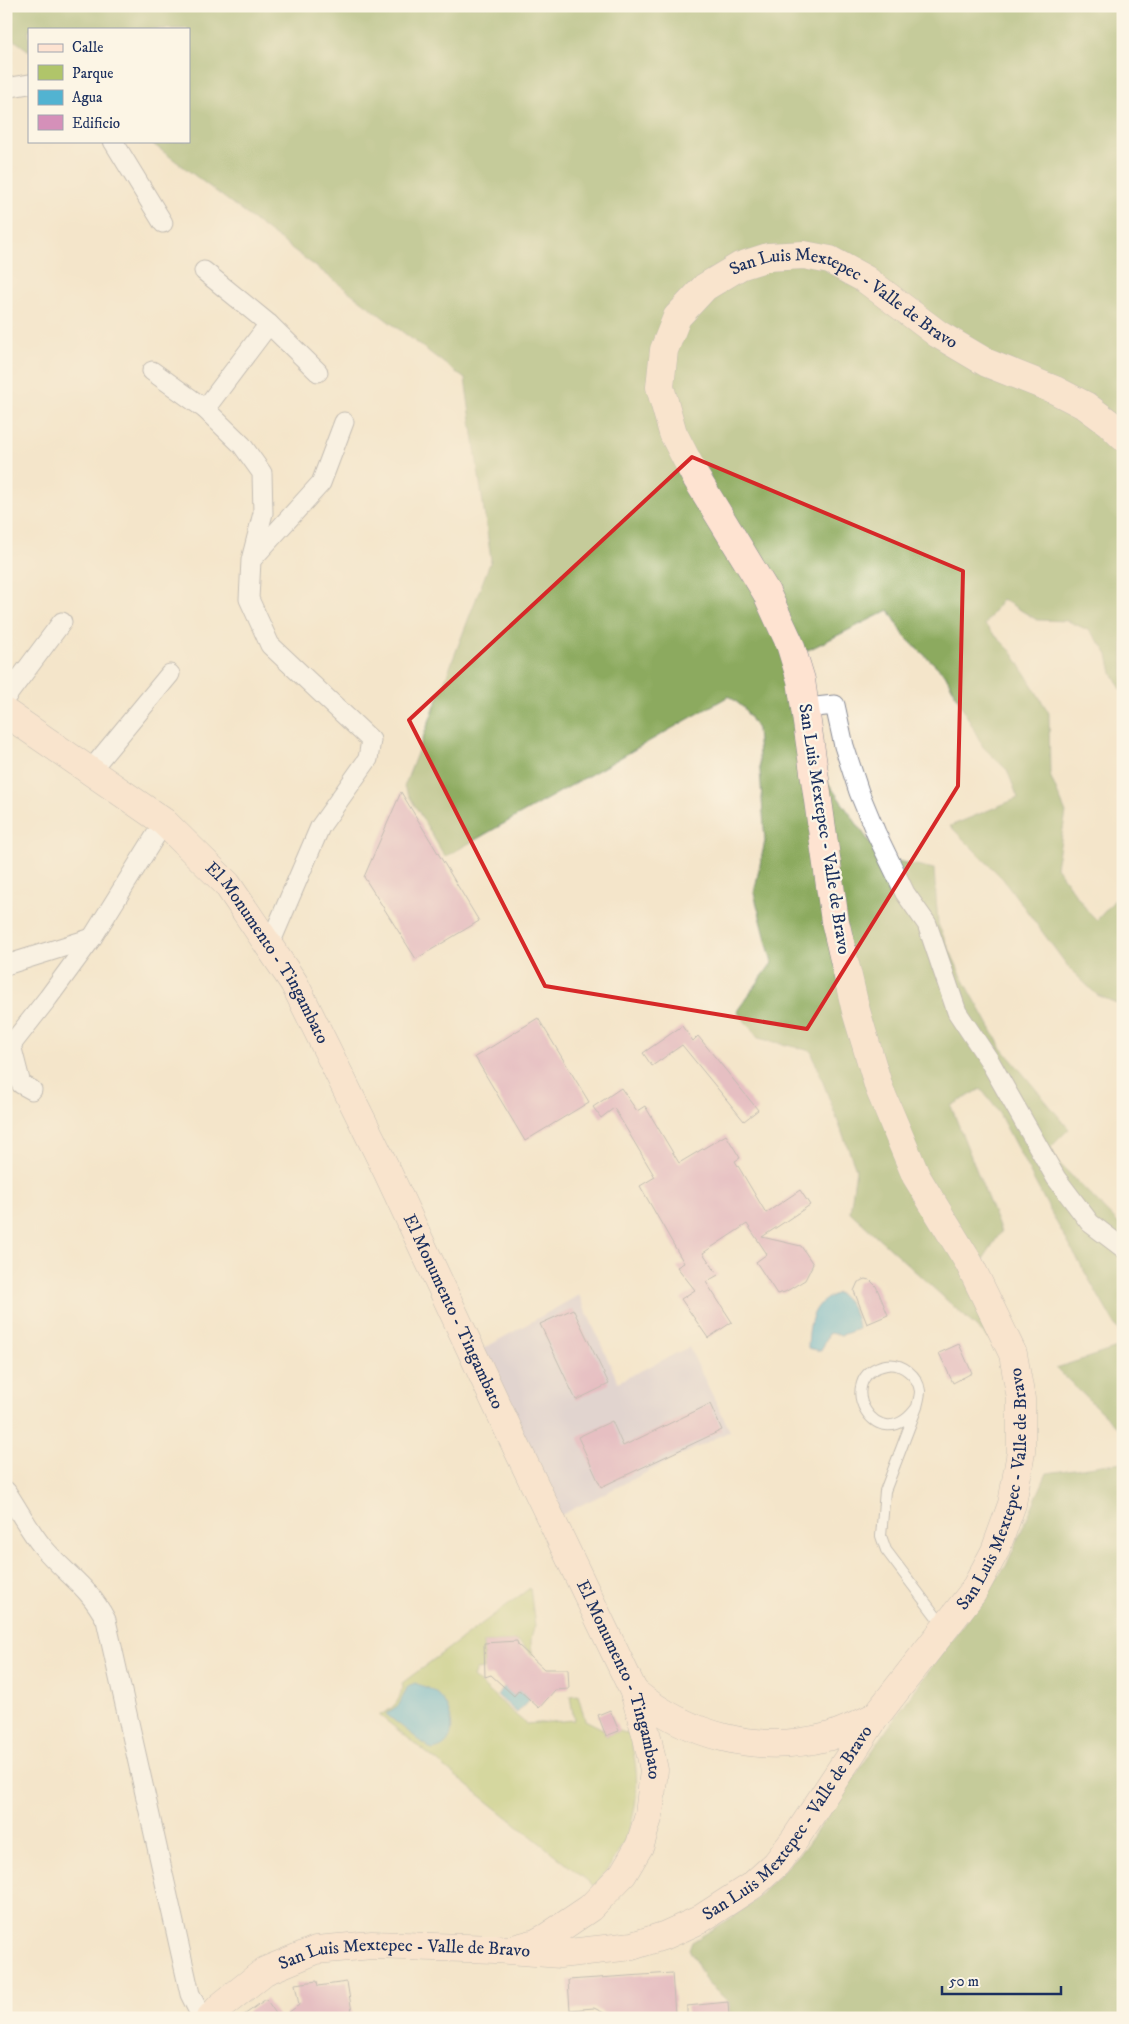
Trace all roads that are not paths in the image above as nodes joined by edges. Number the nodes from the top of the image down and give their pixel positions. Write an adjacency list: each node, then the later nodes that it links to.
1 (28, 84): 2 (street)
2 (6, 88)
3 (113, 142): 4 (street)
4 (163, 223)
5 (204, 271): 6 (street)
6 (268, 324): 8 (street); 9 (street)
7 (152, 371): 9 (street)
8 (318, 372)
9 (204, 409): 12 (street)
10 (344, 422): 12 (street)
11 (1123, 437): 16 (main road, San Luis Mextepec - Valle de Bravo)
12 (251, 560): 21 (street)
13 (62, 622): 15 (street)
14 (170, 674): 18 (street)
15 (6, 697)
16 (806, 708): 24 (street); 27 (main road, San Luis Mextepec - Valle de Bravo)
17 (6, 713): 18 (main road, El Monumento - Tingambato)
18 (90, 771): 19 (main road, El Monumento - Tingambato)
19 (164, 822): 20 (street); 21 (main road, El Monumento - Tingambato)
20 (92, 938): 22 (street); 23 (street)
21 (269, 946): 28 (main road, El Monumento - Tingambato)
22 (6, 965)
23 (32, 1090)
24 (1123, 1248)
25 (917, 1406): 25 (lane); 27 (lane)
26 (6, 1491): 31 (street)
27 (945, 1629): 29 (main road, San Luis Mextepec - Valle de Bravo)
28 (634, 1692): 29 (main road); 30 (main road, El Monumento - Tingambato)
29 (876, 1716): 30 (main road, San Luis Mextepec - Valle de Bravo)
30 (496, 1949): 32 (main road, San Luis Mextepec - Valle de Bravo)
31 (202, 2018)
32 (210, 2018)

